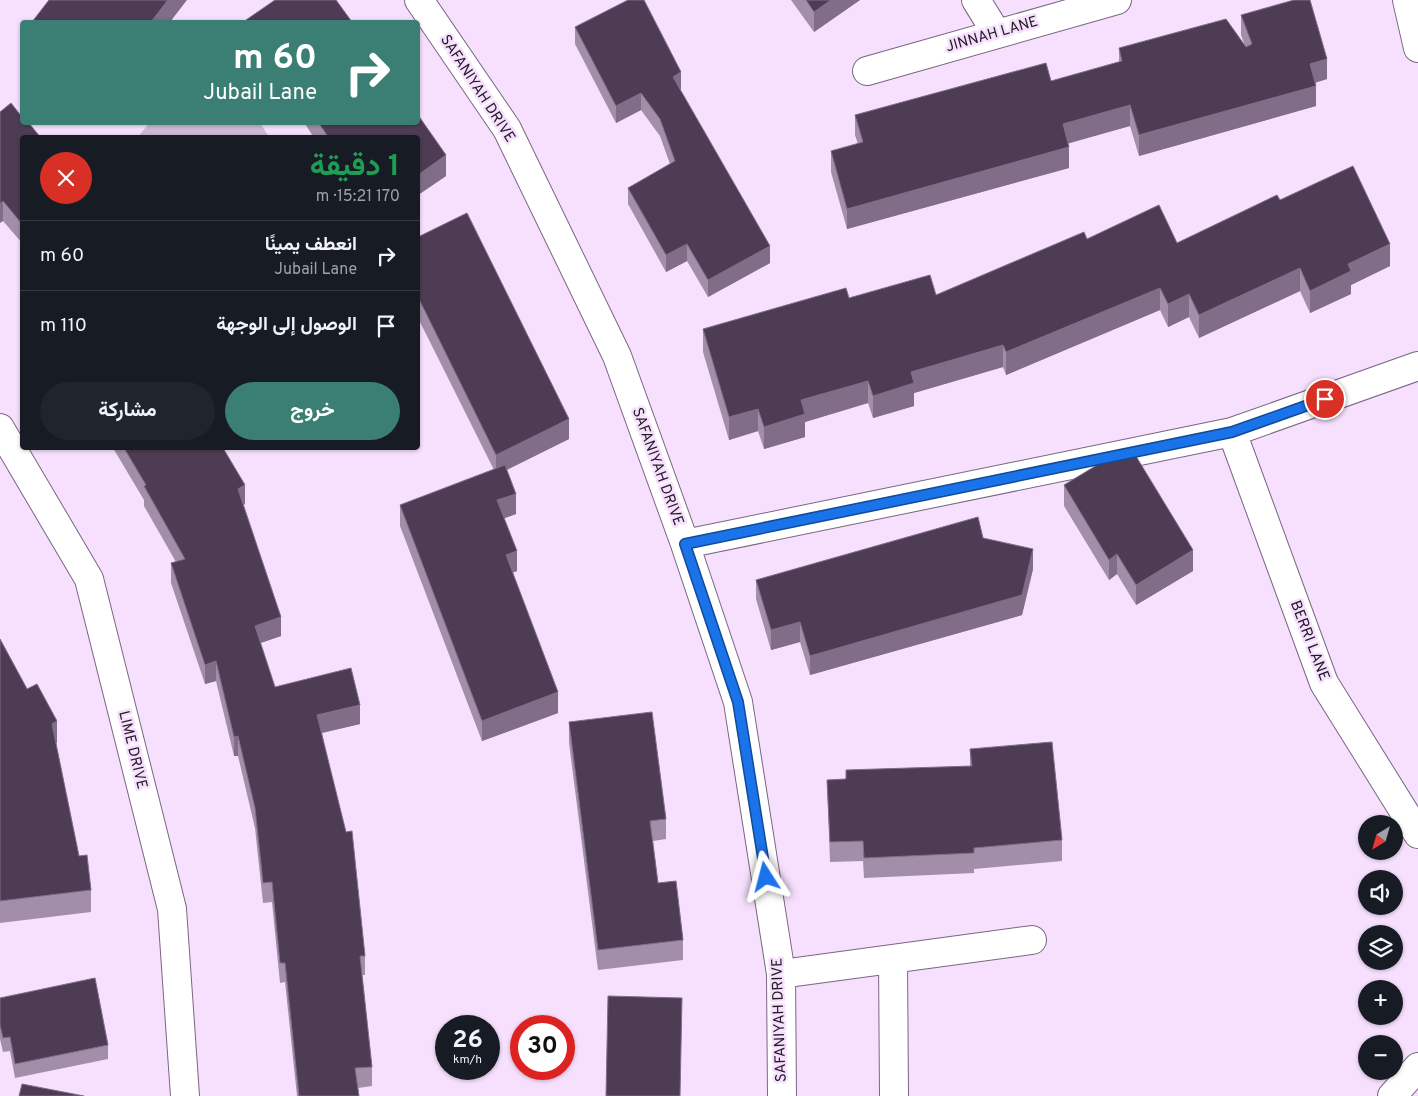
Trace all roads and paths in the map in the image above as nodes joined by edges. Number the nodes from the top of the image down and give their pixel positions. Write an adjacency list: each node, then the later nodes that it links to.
1 (419, 0): 11 (street, SAFANIYAH DRIVE)
2 (976, 0): 5 (street)
3 (1117, 0): 5 (street, JINNAH LANE)
4 (1407, 0): 6 (street)
5 (996, 34): 7 (street, JINNAH LANE)
6 (1418, 48)
7 (867, 70)
8 (1418, 366): 10 (street)
9 (0, 428): 17 (street, LIME DRIVE)
10 (1232, 432): 11 (street); 12 (street, BERRI LANE)
11 (685, 544): 15 (street, SAFANIYAH DRIVE)
12 (1418, 834)
13 (1032, 940): 14 (street)
14 (893, 959): 15 (street); 19 (street)
15 (781, 974): 18 (street, SAFANIYAH DRIVE)
16 (1418, 1067): 20 (street)
17 (186, 1096)
18 (782, 1096)
19 (894, 1096)
20 (1392, 1096)

